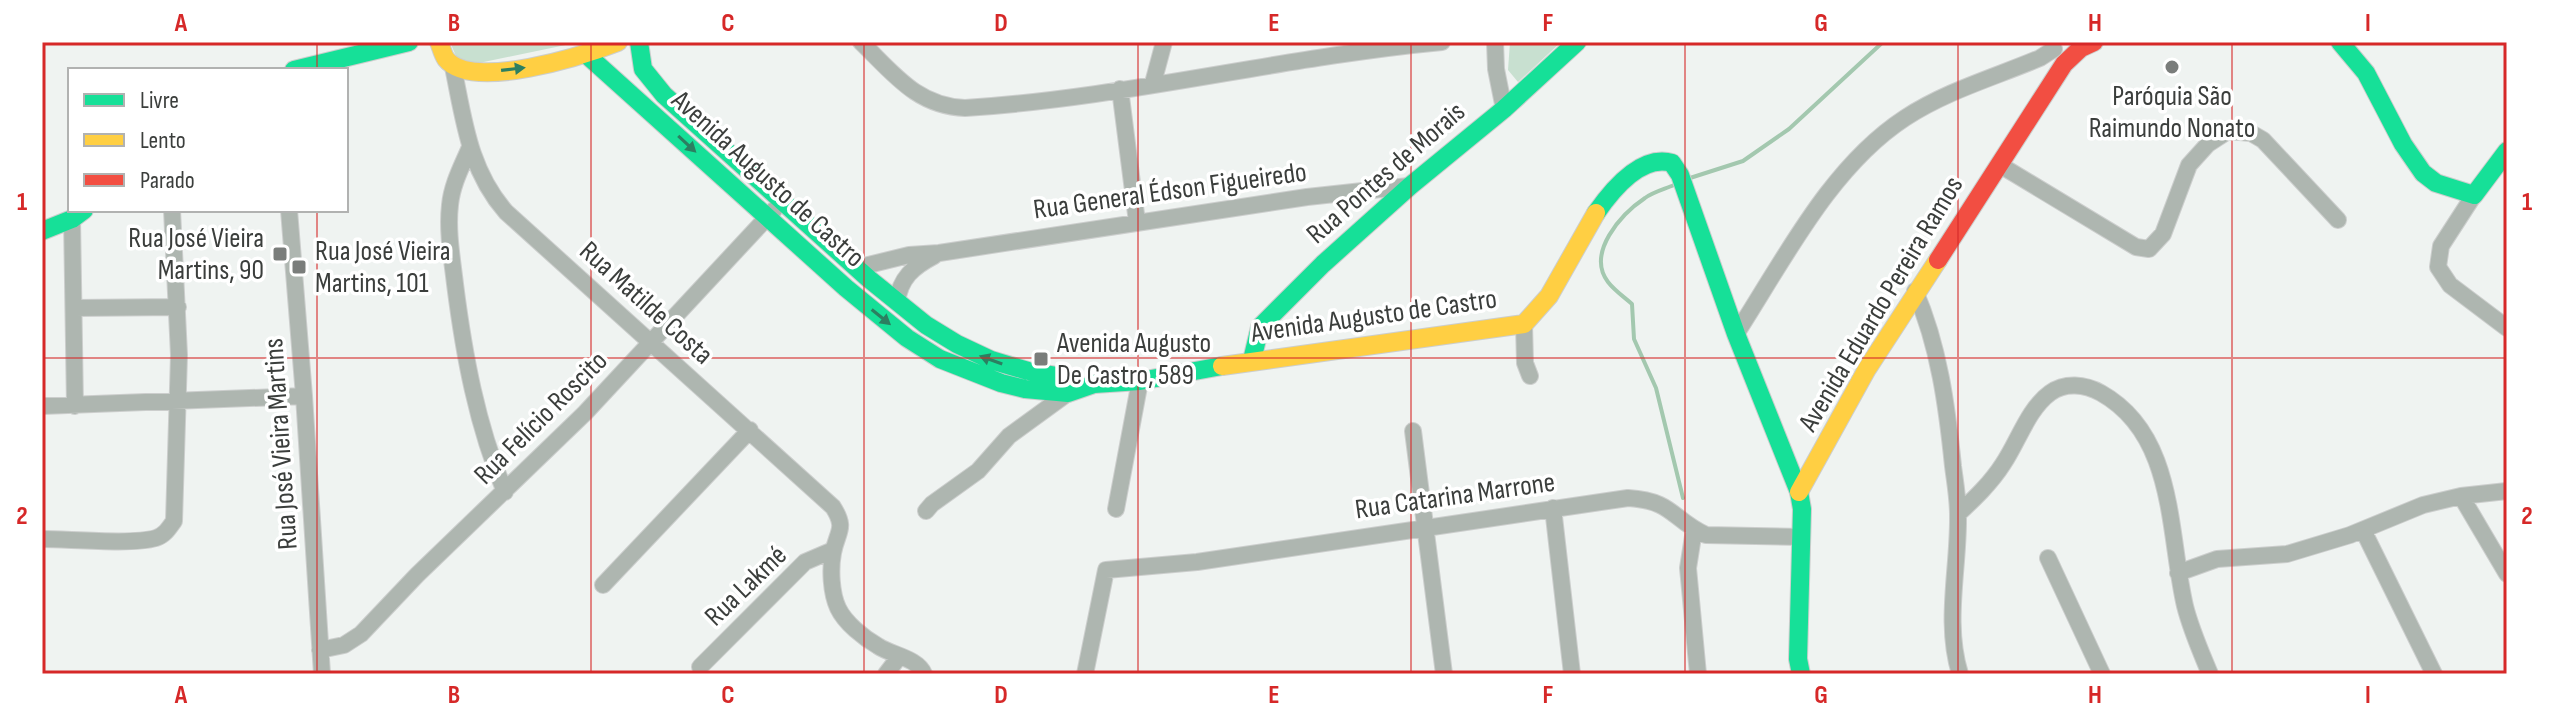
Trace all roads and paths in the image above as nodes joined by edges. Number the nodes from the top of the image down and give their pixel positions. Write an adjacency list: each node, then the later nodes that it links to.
1 (409, 42): 16 (street)
2 (439, 42): 15 (street)
3 (618, 42): 14 (street)
4 (639, 42): 19 (street, Avenida Augusto de Castro)
5 (861, 42): 18 (street)
6 (1164, 42): 17 (street)
7 (1442, 42): 12 (street)
8 (1495, 42): 21 (street)
9 (1577, 42): 21 (street, Rua Pontes de Morais)
10 (2094, 42): 13 (street, Avenida Eduardo Pereira Ramos)
11 (2340, 42): 26 (street)
12 (1366, 46): 17 (street)
13 (2056, 50): 24 (street, Avenida Eduardo Pereira Ramos); 43 (street)
14 (587, 55): 15 (street, one-way to 14); 20 (street, Avenida Augusto de Castro)
15 (453, 67): 22 (street, Rua Matilde Costa)
16 (302, 68)
17 (1153, 83): 18 (street)
18 (1120, 89): 33 (street)
19 (664, 95): 20 (street); 27 (street, Avenida Augusto de Castro)
20 (650, 109): 31 (street, Avenida Augusto de Castro, one-way to 31)
21 (1504, 109): 25 (street, Rua Pontes de Morais)
22 (470, 147): 44 (street, Rua Matilde Costa); 57 (street)
23 (2507, 151): 26 (street)
24 (2000, 165): 32 (street); 37 (street, Avenida Eduardo Pereira Ramos)
25 (1410, 186): 33 (street, Rua General Édson Figueiredo); 45 (street, Rua Pontes de Morais)
26 (2474, 195): 42 (street)
27 (782, 200): 31 (street, Rua Felício Roscito); 36 (street, Avenida Augusto de Castro)
28 (172, 212): 39 (street)
29 (289, 212): 50 (street, Rua José Vieira Martins)
30 (78, 214): 34 (street); 40 (street)
31 (768, 218): 44 (street, Rua Felício Roscito); 49 (street, Avenida Augusto de Castro, one-way to 49)
32 (2338, 220)
33 (1137, 222): 35 (street, Rua General Édson Figueiredo)
34 (42, 231)
35 (939, 253): 36 (street, Rua General Édson Figueiredo); 38 (street, Rua General Édson Figueiredo)
36 (856, 268): 38 (street, Avenida Augusto de Castro)
37 (1915, 291): 58 (street, Avenida Eduardo Pereira Ramos); 63 (street)
38 (897, 302): 48 (street, Avenida Augusto de Castro, one-way to 38)
39 (178, 307): 40 (street); 51 (street)
40 (74, 308): 53 (street)
41 (1524, 324): 43 (street, Avenida Augusto de Castro); 45 (street, Avenida Augusto de Castro); 46 (street)
42 (2507, 328)
43 (1736, 334): 58 (street)
44 (652, 343): 54 (street, Rua Matilde Costa); 57 (street, Rua Felício Roscito)
45 (1252, 360): 47 (street, Avenida Augusto de Castro)
46 (1530, 376)
47 (1140, 381): 48 (street, Avenida Augusto de Castro); 61 (street)
48 (1094, 384): 49 (street, Avenida Augusto de Castro)
49 (1068, 393): 62 (street)
50 (304, 396): 51 (street); 74 (street, Rua José Vieira Martins)
51 (176, 402): 53 (street); 68 (street)
52 (42, 406): 53 (street)
53 (75, 406)
54 (750, 430): 69 (street, Rua Matilde Costa); 73 (street)
55 (1413, 431): 64 (street)
56 (2507, 491): 59 (street)
57 (505, 492): 74 (street, Rua Felício Roscito)
58 (1799, 492): 67 (street)
59 (2461, 496): 66 (street); 72 (street)
60 (1553, 508): 64 (street, Rua Catarina Marrone); 65 (street, Rua Catarina Marrone); 83 (street)
61 (1116, 509)
62 (926, 511)
63 (1958, 514): 71 (street); 85 (street)
64 (1425, 527): 81 (street, Rua Catarina Marrone); 82 (street)
65 (1694, 530): 67 (street, Rua Catarina Marrone); 84 (street)
66 (2363, 530): 71 (street); 88 (street)
67 (1802, 537): 78 (street)
68 (42, 539)
69 (833, 550): 75 (street); 76 (street, Rua Lakmé)
70 (2048, 558): 86 (street)
71 (2178, 573): 87 (street)
72 (2507, 574)
73 (603, 585)
74 (320, 650): 79 (street, Rua José Vieira Martins)
75 (899, 657): 77 (street); 80 (street)
76 (700, 667)
77 (923, 671)
78 (1800, 673)
79 (322, 674)
80 (886, 674)
81 (1085, 674)
82 (1444, 674)
83 (1572, 674)
84 (1698, 674)
85 (1960, 674)
86 (2102, 674)
87 (2210, 674)
88 (2434, 674)

